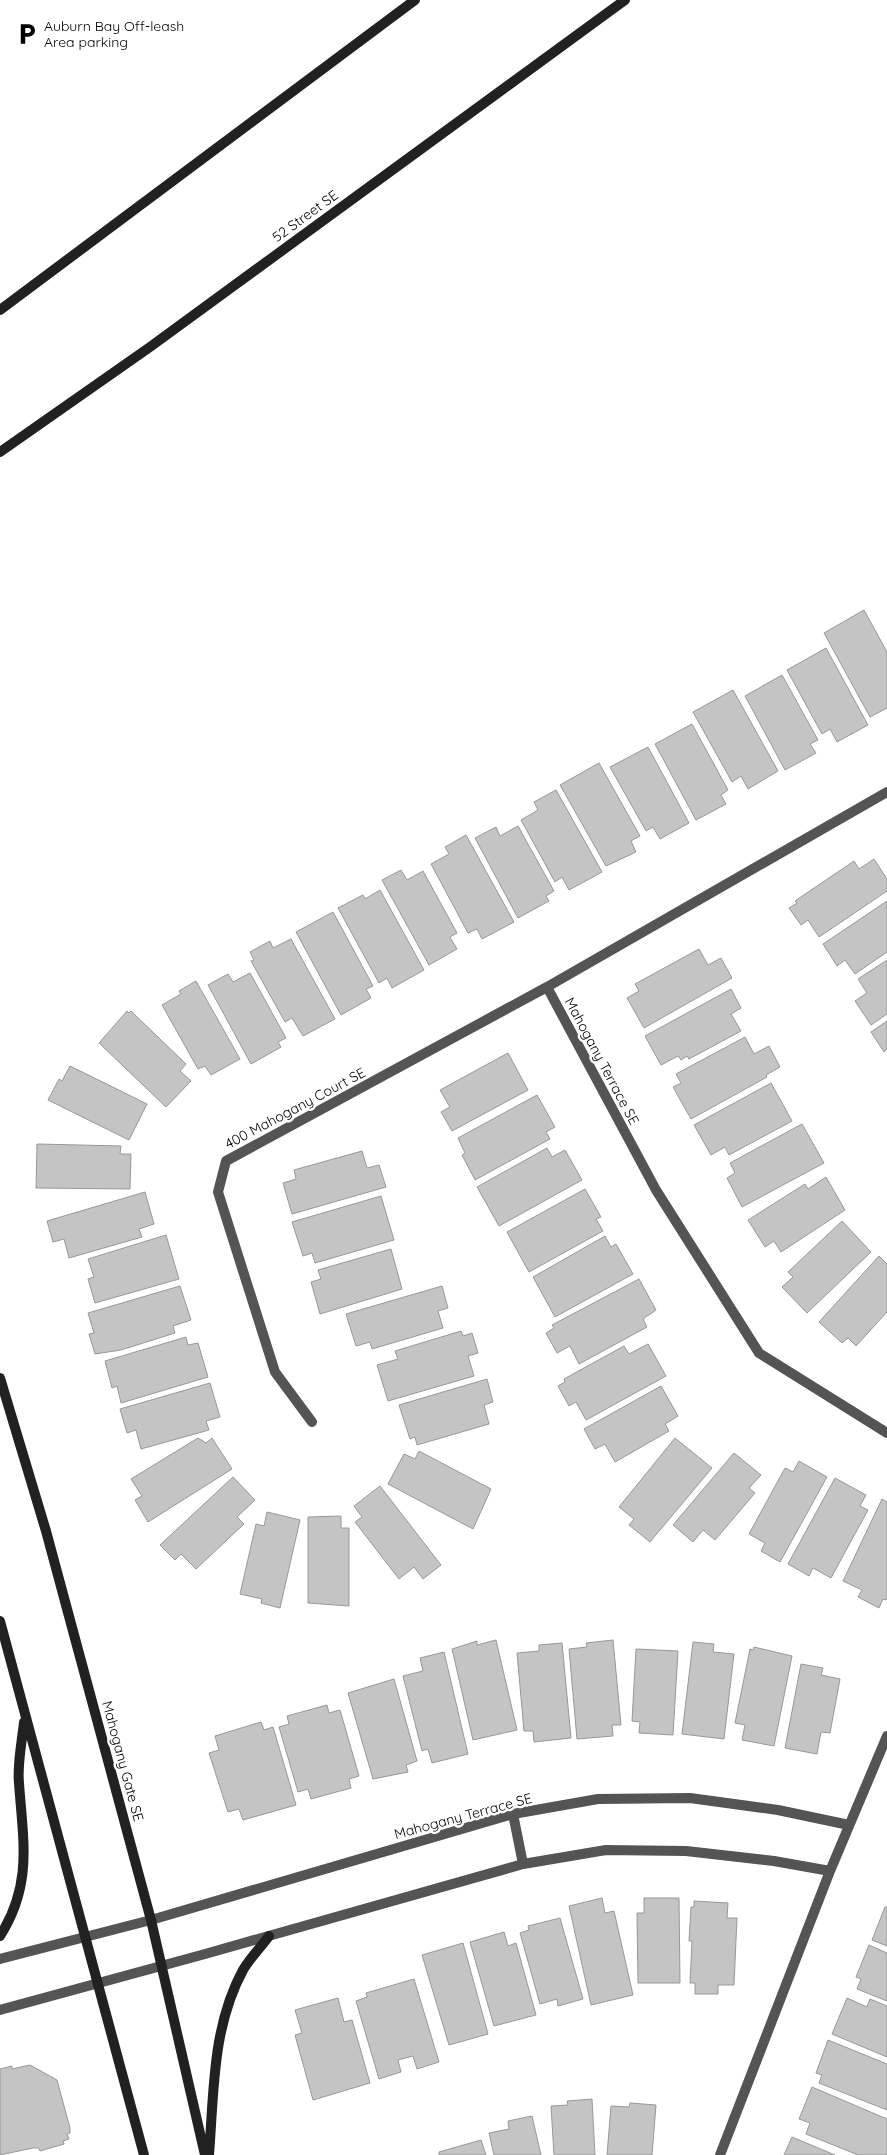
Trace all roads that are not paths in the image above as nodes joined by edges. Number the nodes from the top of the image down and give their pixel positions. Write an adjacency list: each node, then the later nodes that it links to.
1 (415, 0): 3 (street)
2 (625, 0): 4 (street, 52 Street SE)
3 (0, 310)
4 (0, 452)
5 (887, 792): 6 (street, Mahogany Terrace SE)
6 (547, 987): 8 (street, 400 Mahogany Court SE); 9 (street, Mahogany Terrace SE)
7 (0, 1378): 17 (street, Mahogany Gate SE)
8 (312, 1422)
9 (887, 1433)
10 (0, 1621): 11 (street)
11 (25, 1714): 18 (street); 20 (street)
12 (887, 1736): 14 (street)
13 (513, 1814): 14 (street, Mahogany Terrace SE); 15 (street); 17 (street, Mahogany Terrace SE)
14 (849, 1825): 16 (street)
15 (522, 1864): 16 (street); 19 (street)
16 (830, 1872): 28 (street)
17 (151, 1920): 20 (street, Mahogany Terrace SE); 22 (street, Mahogany Gate SE)
18 (0, 1936)
19 (269, 1936): 22 (street); 27 (street)
20 (85, 1938): 21 (street, Mahogany Terrace SE); 23 (street)
21 (0, 1959)
22 (162, 1966): 23 (street); 26 (street, Mahogany Gate SE)
23 (96, 1983): 24 (street); 25 (street)
24 (0, 2010)
25 (144, 2155)
26 (205, 2155)
27 (209, 2155)
28 (720, 2155)

